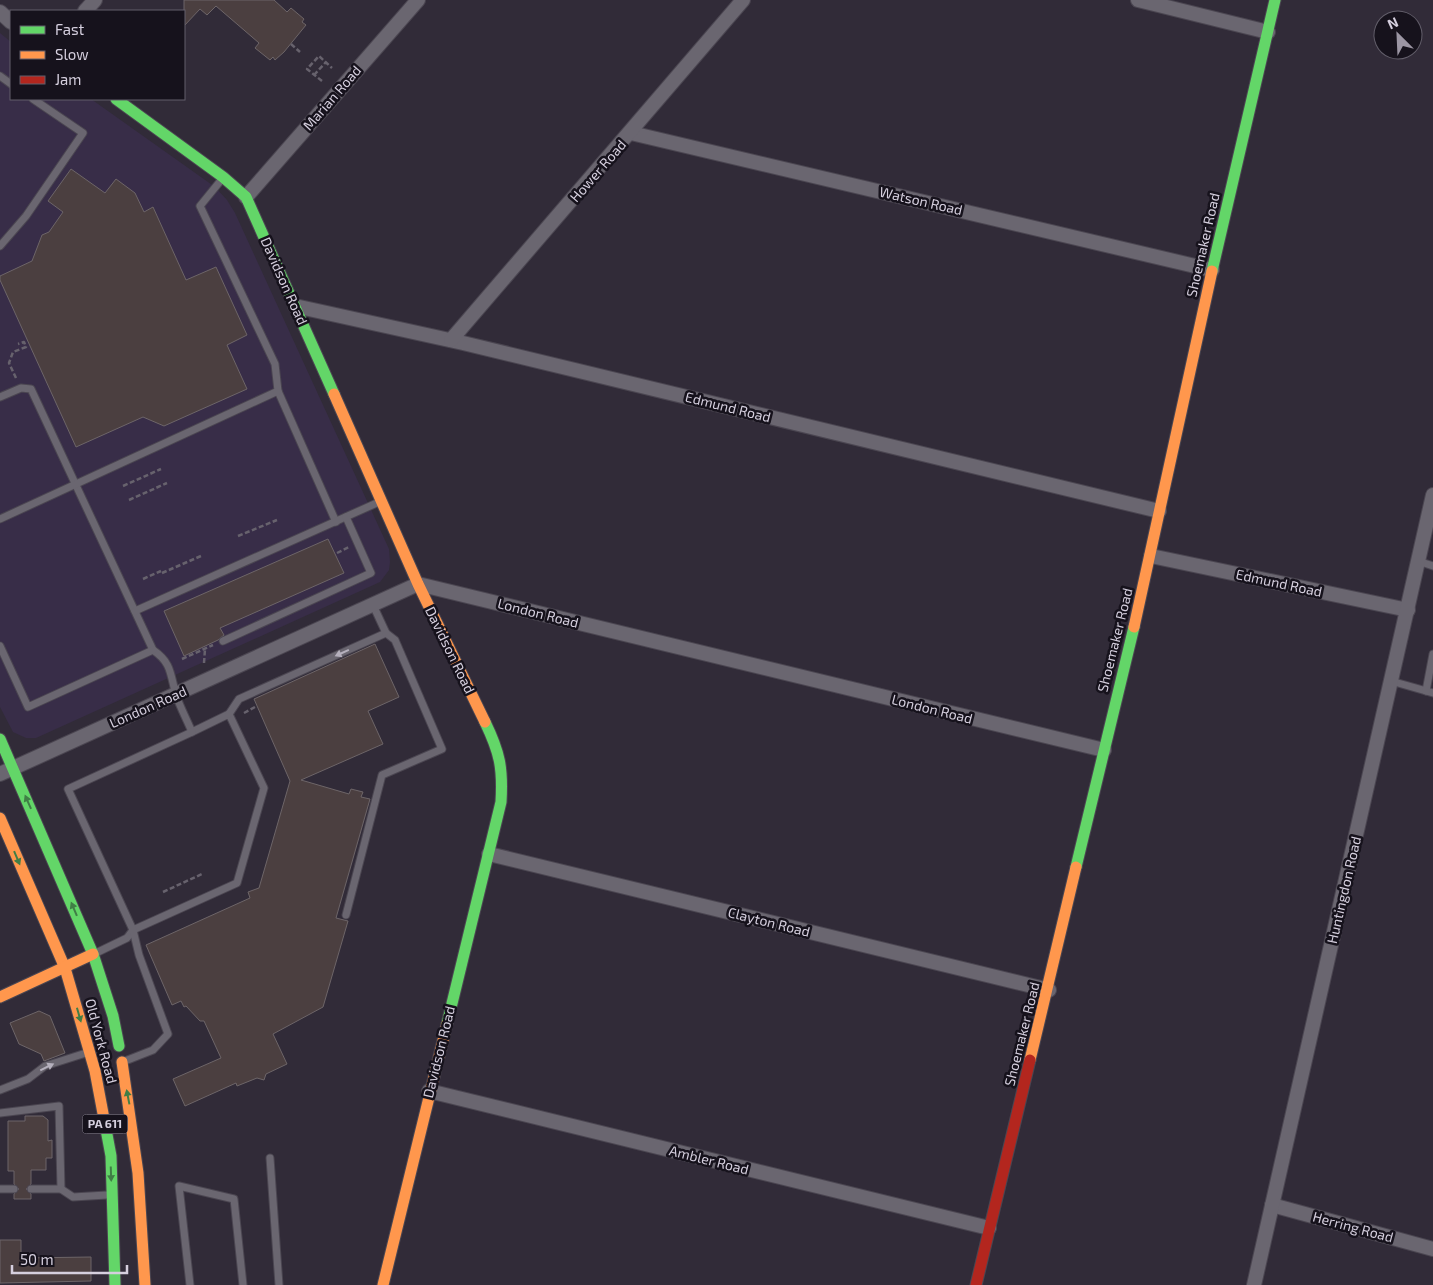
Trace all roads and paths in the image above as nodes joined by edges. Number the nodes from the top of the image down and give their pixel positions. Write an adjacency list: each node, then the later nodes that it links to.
1 (94, 0): 6 (street)
2 (418, 0): 20 (street, Marian Road)
3 (1138, 0): 9 (street)
4 (1275, 0): 9 (main road, Shoemaker Road)
5 (741, 1): 18 (street, Hower Road)
6 (86, 10)
7 (0, 12): 8 (street)
8 (10, 21)
9 (1268, 32): 22 (main road, Shoemaker Road)
10 (291, 44): 11 (path)
11 (300, 52)
12 (326, 62): 13 (path); 14 (path); 14 (path)
13 (332, 68)
14 (314, 75): 15 (path)
15 (322, 81)
16 (34, 100): 21 (lane)
17 (117, 100): 19 (main road, Davidson Road)
18 (631, 133): 22 (street, Watson Road); 24 (street, Hower Road)
19 (223, 177): 20 (main road, Davidson Road); 27 (lane)
20 (246, 197): 23 (main road, Davidson Road)
21 (0, 246)
22 (1212, 270): 36 (main road, Shoemaker Road)
23 (295, 306): 24 (street, Edmund Road); 35 (main road, Davidson Road)
24 (451, 340): 36 (street, Edmund Road)
25 (18, 344): 26 (path)
26 (11, 367)
27 (278, 391): 31 (lane); 40 (lane)
28 (0, 397): 31 (lane)
29 (161, 470): 32 (path)
30 (167, 483): 34 (path)
31 (75, 484): 38 (lane); 50 (lane)
32 (123, 486)
33 (1433, 494): 44 (street, Huntingdon Road)
34 (129, 500)
35 (382, 501): 37 (lane); 47 (main road, Davidson Road)
36 (1159, 512): 43 (main road, Shoemaker Road)
37 (346, 517): 40 (lane); 52 (lane)
38 (0, 519)
39 (277, 520): 41 (path)
40 (336, 522): 50 (lane)
41 (238, 536)
42 (201, 556): 46 (path)
43 (1151, 556): 49 (street, Edmund Road); 65 (main road, Shoemaker Road)
44 (1418, 561): 45 (lane); 49 (street, Huntingdon Road)
45 (1433, 566)
46 (143, 579)
47 (418, 584): 48 (street, London Road); 65 (street, London Road); 69 (main road, Davidson Road)
48 (372, 605): 51 (lane); 61 (street, London Road)
49 (1408, 610): 59 (street, Huntingdon Road)
50 (135, 611): 55 (lane)
51 (386, 633): 62 (lane, one-way to 62); 72 (lane)
52 (223, 641): 54 (path)
53 (0, 646): 55 (lane)
54 (205, 649): 57 (path); 58 (path)
55 (153, 650): 61 (lane)
56 (1433, 654): 60 (lane)
57 (182, 658)
58 (204, 663)
59 (1391, 681): 60 (lane); 90 (street, Huntingdon Road)
60 (1429, 692)
61 (176, 694): 63 (lane); 66 (street, London Road)
62 (229, 714): 63 (lane); 73 (lane)
63 (192, 732): 73 (lane)
64 (0, 740): 66 (main road, Old York Road)
65 (1104, 750): 76 (main road, Shoemaker Road)
66 (13, 768): 67 (street, London Road); 74 (main road, Old York Road, one-way to 66)
67 (0, 774)
68 (0, 818): 75 (main road, Old York Road / PA 611, one-way to 75)
69 (488, 854): 76 (street, Clayton Road); 82 (main road, Davidson Road)
70 (202, 874): 71 (path)
71 (163, 892)
72 (346, 914)
73 (132, 930): 74 (lane); 80 (lane)
74 (93, 954): 75 (main road); 78 (main road, Old York Road)
75 (65, 968): 77 (main road); 79 (main road, Old York Road / PA 611, one-way to 79)
76 (1048, 990): 91 (main road, Shoemaker Road)
77 (0, 998)
78 (119, 1046)
79 (89, 1052): 81 (lane, one-way to 79); 89 (main road, Old York Road / PA 611, one-way to 89)
80 (122, 1062): 94 (main road, Old York Road / PA 611, one-way to 80)
81 (0, 1090)
82 (430, 1092): 91 (street, Ambler Road); 98 (main road, Davidson Road)
83 (0, 1113): 88 (lane)
84 (270, 1158): 97 (lane)
85 (0, 1189): 86 (lane)
86 (14, 1189)
87 (31, 1189): 88 (lane)
88 (61, 1189): 89 (lane)
89 (112, 1195): 93 (main road, Old York Road / PA 611)
90 (1272, 1205): 92 (street, Herring Road); 100 (street, Huntingdon Road)
91 (989, 1228): 99 (main road, Shoemaker Road)
92 (1433, 1249)
93 (116, 1285)
94 (147, 1285)
95 (190, 1285): 96 (lane)
96 (243, 1285)
97 (279, 1285)
98 (383, 1285)
99 (976, 1285)
100 (1254, 1285)

